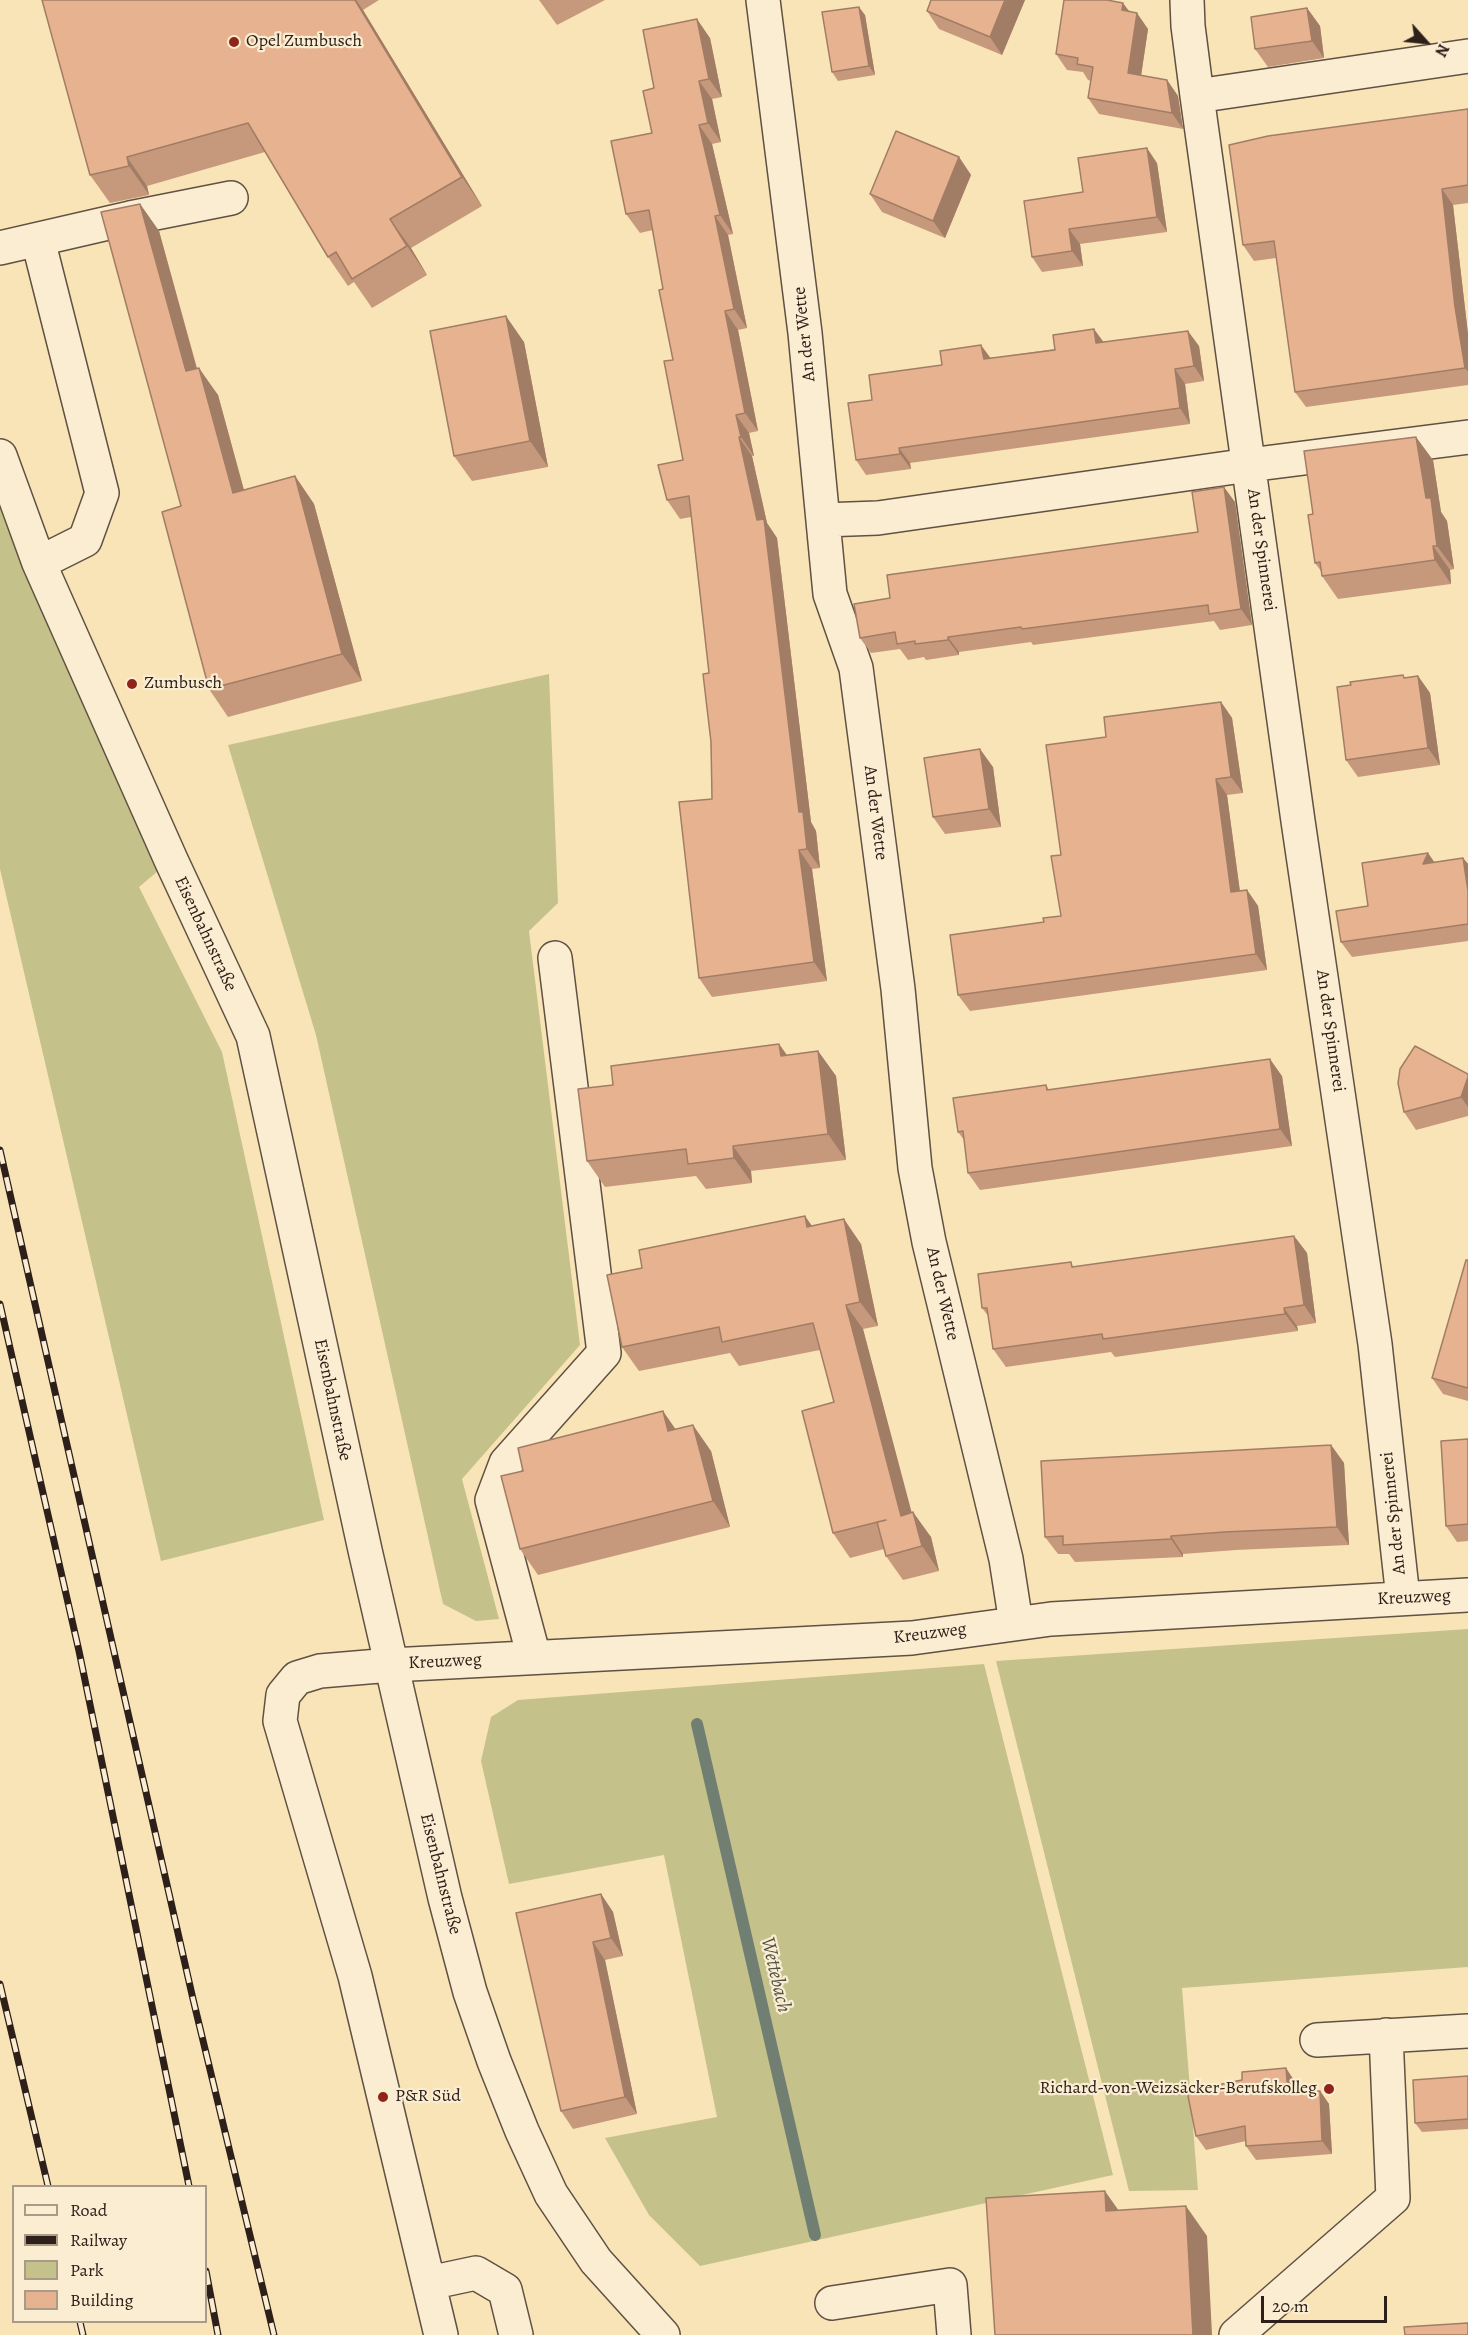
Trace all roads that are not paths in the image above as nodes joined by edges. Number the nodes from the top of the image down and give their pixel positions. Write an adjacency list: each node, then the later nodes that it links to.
1 (763, 0): 11 (street, An der Wette)
2 (1187, 0): 4 (street, An der Spinnerei)
3 (1468, 57): 4 (street)
4 (1197, 96): 10 (street, An der Spinnerei)
5 (231, 198): 6 (street)
6 (38, 240): 7 (street); 12 (street)
7 (0, 248)
8 (1468, 437): 10 (street)
9 (0, 456): 12 (street, Eisenbahnstraße)
10 (1249, 465): 11 (street, An der Spinnerei); 15 (street, An der Spinnerei)
11 (823, 520): 16 (street, An der Wette)
12 (39, 563): 18 (street, Eisenbahnstraße)
13 (555, 958): 17 (street)
14 (1468, 1595): 15 (street, Kreuzweg)
15 (1403, 1598): 16 (street, Kreuzweg)
16 (1016, 1623): 17 (street, Kreuzweg)
17 (534, 1657): 18 (street, Kreuzweg)
18 (391, 1665): 22 (street, Kreuzweg); 26 (street, Eisenbahnstraße)
19 (1468, 2031): 20 (street)
20 (1386, 2035): 21 (street); 28 (street)
21 (1317, 2040)
22 (429, 2283): 24 (street, Kreuzweg); 25 (street)
23 (832, 2303): 27 (street)
24 (441, 2335)
25 (516, 2335)
26 (663, 2335)
27 (954, 2335)
28 (1236, 2335)

